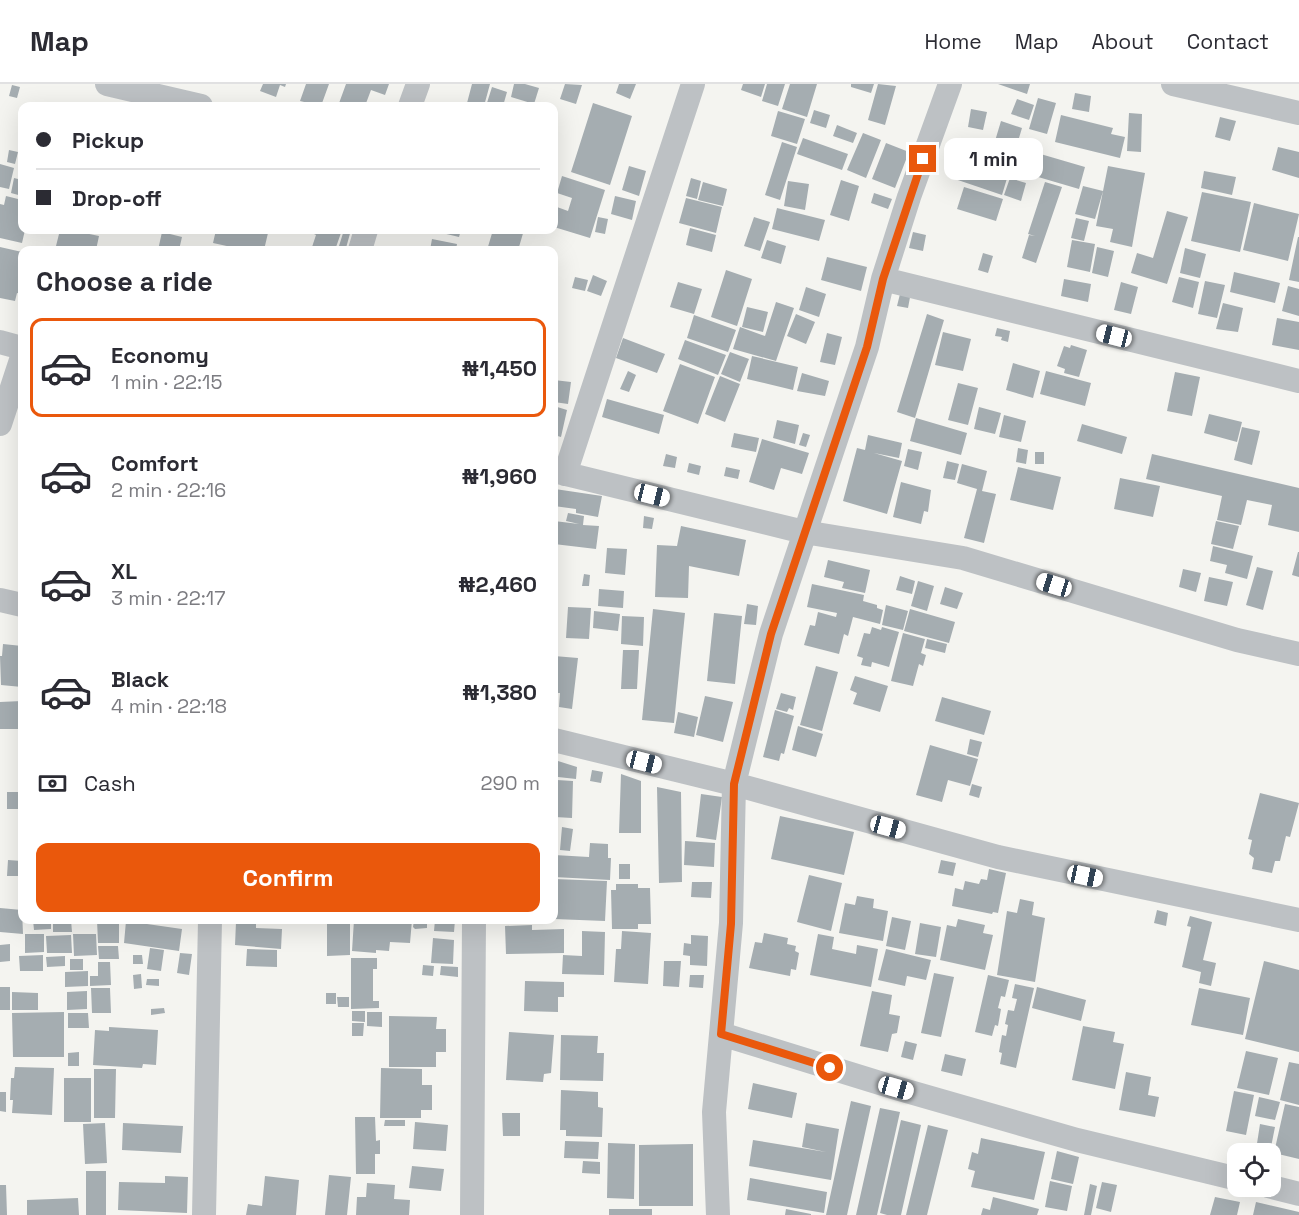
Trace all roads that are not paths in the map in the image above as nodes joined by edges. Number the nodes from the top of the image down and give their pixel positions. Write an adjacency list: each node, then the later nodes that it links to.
1 (107, 84): 6 (street)
2 (418, 84): 7 (street)
3 (693, 84): 15 (street)
4 (950, 84): 9 (street)
5 (1173, 84): 8 (street)
6 (184, 102)
7 (411, 102)
8 (1299, 113)
9 (883, 279): 13 (street); 16 (street)
10 (0, 342): 11 (street)
11 (18, 347)
12 (18, 369): 14 (street)
13 (1299, 381)
14 (0, 424)
15 (559, 473): 16 (street)
16 (804, 532): 19 (street); 21 (street)
17 (0, 600): 18 (street)
18 (18, 604)
19 (1299, 654)
20 (558, 741): 21 (street)
21 (734, 784): 22 (street); 25 (street)
22 (1299, 920)
23 (210, 924): 29 (street)
24 (474, 924): 30 (street)
25 (721, 1034): 26 (street); 31 (street)
26 (1227, 1176)
27 (1281, 1189): 28 (street)
28 (1299, 1194)
29 (204, 1215)
30 (472, 1215)
31 (718, 1215)

